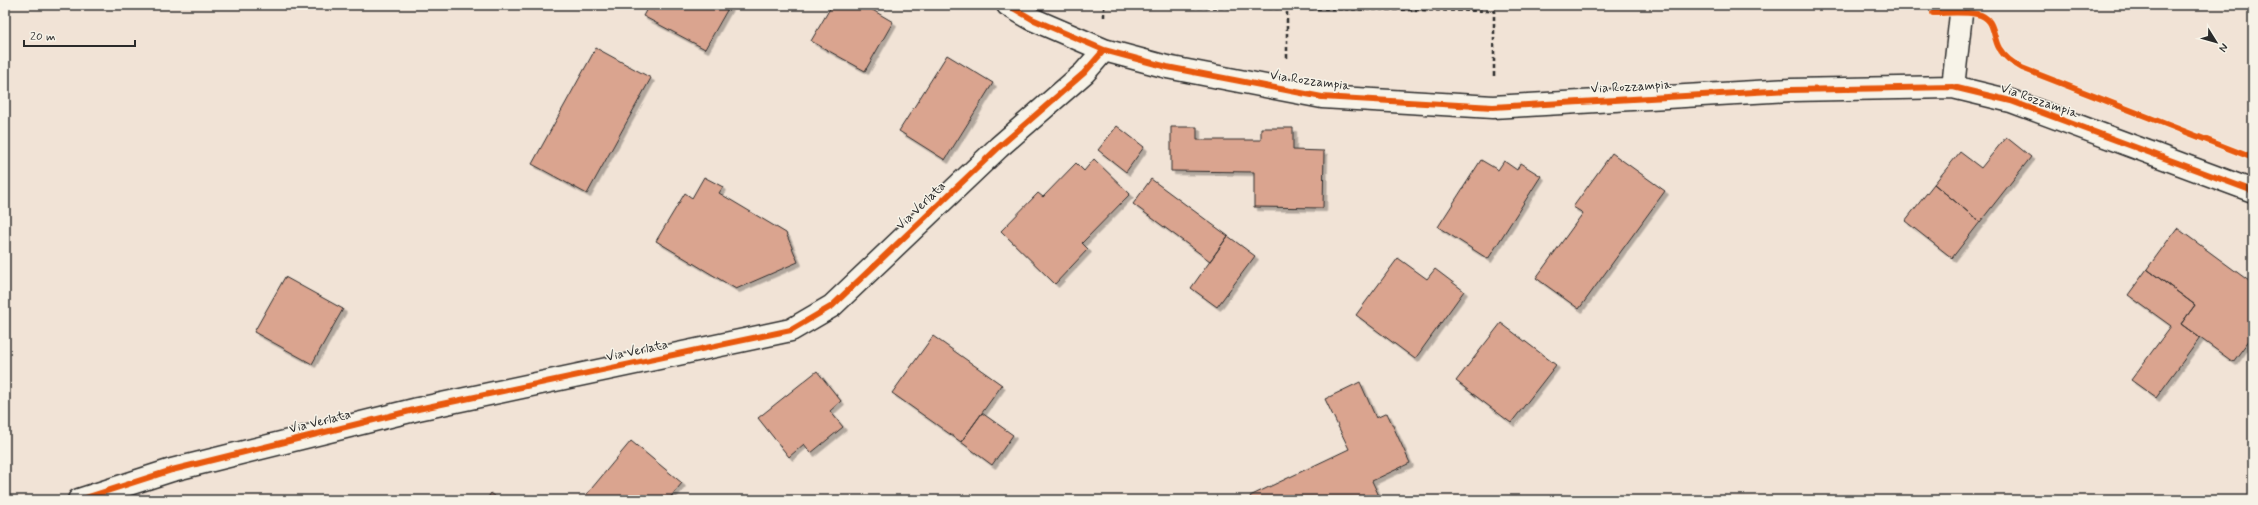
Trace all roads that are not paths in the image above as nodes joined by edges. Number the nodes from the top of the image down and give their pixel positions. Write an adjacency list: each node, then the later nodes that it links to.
1 (1008, 5): 3 (street, Via Rozzampia)
2 (1962, 5): 4 (street)
3 (1104, 50): 4 (street, Via Rozzampia); 6 (street, Via Verlata)
4 (1954, 88): 5 (street, Via Rozzampia)
5 (2253, 190)
6 (79, 500)

